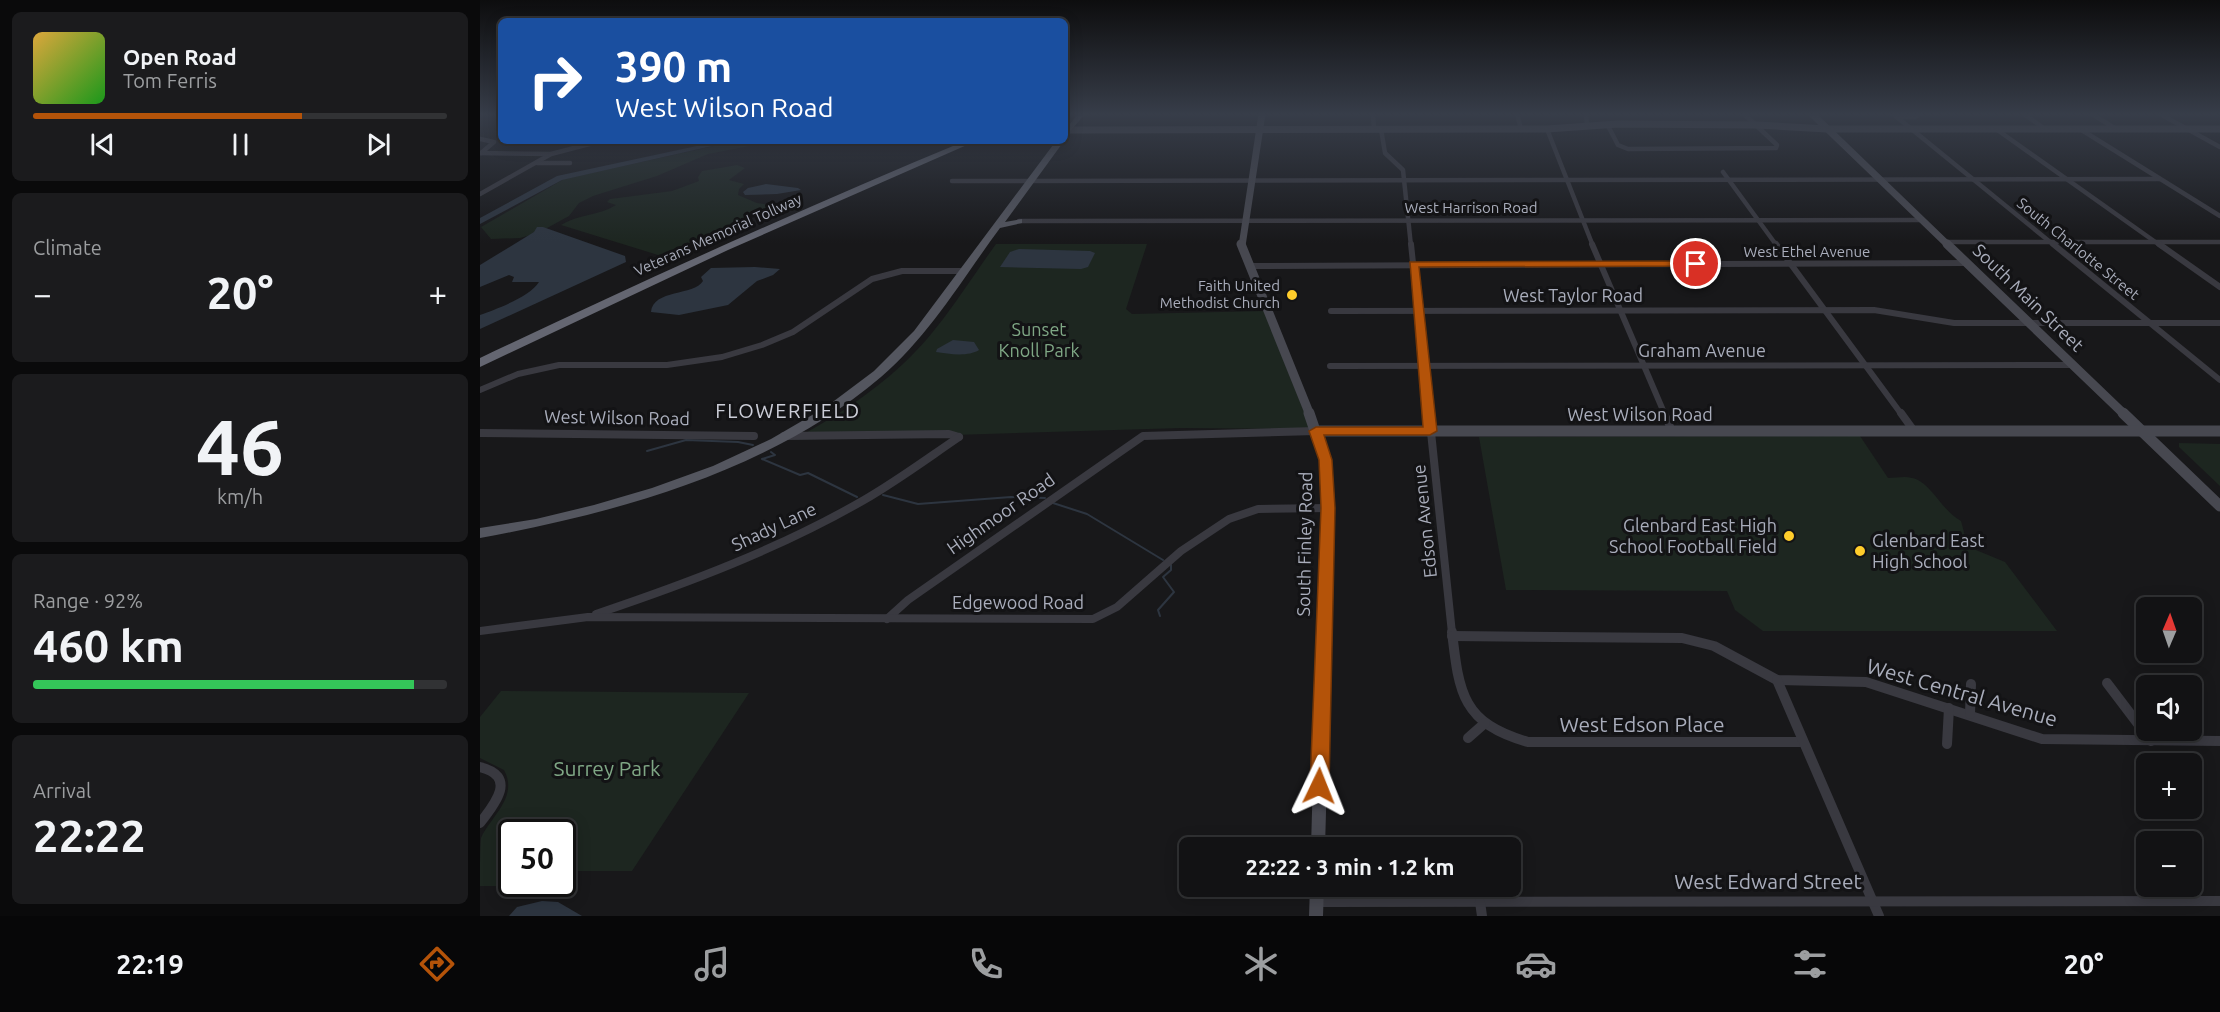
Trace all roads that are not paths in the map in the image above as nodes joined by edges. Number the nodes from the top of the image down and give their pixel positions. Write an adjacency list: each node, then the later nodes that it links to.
1 (546, 157): 12 (street)
2 (921, 157): 55 (highway, Veterans Memorial Tollway)
3 (935, 157): 56 (highway, Veterans Memorial Tollway)
4 (1048, 157): 24 (main road)
5 (1256, 157): 19 (street, South Finley Road)
6 (1388, 157): 20 (street, Edson Avenue)
7 (1557, 157): 21 (street)
8 (1857, 157): 15 (street, South Main Street)
9 (1945, 157): 16 (street, South Charlotte Street)
10 (2035, 157): 17 (street)
11 (2124, 157): 18 (street)
12 (536, 163): 13 (street); 25 (street)
13 (570, 163)
14 (1723, 172): 22 (street)
15 (1881, 179): 16 (street); 22 (street); 34 (street, South Main Street)
16 (1973, 179): 17 (street); 37 (street, South Charlotte Street)
17 (2067, 179): 18 (street); 38 (street)
18 (2160, 179): 26 (street)
19 (1252, 180): 20 (street); 24 (street); 30 (street, South Finley Road)
20 (1404, 180): 21 (street); 31 (street, Edson Avenue)
21 (1566, 180): 22 (street); 32 (street)
22 (1728, 180): 33 (street)
23 (952, 181): 24 (street)
24 (1029, 182): 29 (main road)
25 (480, 194)
26 (2207, 208): 27 (street); 28 (street)
27 (2220, 208)
28 (2220, 216)
29 (1003, 217): 35 (main road); 36 (main road)
30 (1245, 220): 31 (street, West Harrison Road); 35 (street, West Harrison Road); 45 (street, South Finley Road)
31 (1409, 220): 32 (street, West Harrison Road); 42 (street, Edson Avenue)
32 (1582, 220): 33 (street, West Harrison Road); 43 (street)
33 (1758, 220): 34 (street, West Harrison Road); 44 (street)
34 (1923, 220): 40 (street, South Main Street)
35 (1019, 221): 36 (main road)
36 (996, 227): 46 (main road)
37 (2051, 242): 38 (street); 40 (street); 53 (street, South Charlotte Street)
38 (2156, 242): 39 (street); 47 (street)
39 (2220, 242)
40 (1946, 243): 41 (street, South Main Street)
41 (1968, 263): 44 (street, West Ethel Avenue); 52 (street, South Main Street)
42 (1413, 264): 43 (street, West Ethel Avenue); 45 (street, West Ethel Avenue); 49 (street, Edson Avenue)
43 (1602, 264): 44 (street, West Ethel Avenue); 50 (street)
44 (1790, 264): 51 (street)
45 (1250, 266): 64 (street, South Finley Road)
46 (963, 271): 63 (street); 72 (main road)
47 (2220, 287)
48 (1331, 311): 49 (street, West Taylor Road)
49 (1418, 311): 50 (street, West Taylor Road); 59 (street, Edson Avenue)
50 (1621, 311): 51 (street, West Taylor Road); 60 (street)
51 (1825, 311): 52 (street, West Taylor Road); 61 (street)
52 (2030, 323): 53 (street, West Taylor Road); 57 (street, South Main Street)
53 (2150, 323): 54 (street, West Taylor Road); 62 (street, South Charlotte Street)
54 (2220, 323)
55 (480, 354)
56 (480, 363)
57 (2074, 365): 61 (street, Graham Avenue); 68 (street, South Main Street)
58 (1330, 366): 59 (street, Graham Avenue)
59 (1424, 366): 60 (street, Graham Avenue); 65 (street, Edson Avenue)
60 (1645, 366): 61 (street, Graham Avenue); 66 (street)
61 (1865, 366): 67 (street)
62 (2220, 380)
63 (480, 390)
64 (1316, 431): 65 (street, West Wilson Road); 73 (street, West Wilson Road); 75 (street, South Finley Road)
65 (1430, 431): 66 (street, West Wilson Road); 80 (street, Edson Avenue)
66 (1672, 431): 67 (street, West Wilson Road)
67 (1914, 431): 68 (street, West Wilson Road)
68 (2143, 431): 69 (street, West Wilson Road); 74 (street, South Main Street)
69 (2220, 431)
70 (480, 433): 71 (street, West Wilson Road)
71 (754, 435)
72 (783, 436): 76 (main road); 77 (street, Shady Lane)
73 (1137, 439): 78 (street, Highmoor Road)
74 (2218, 503)
75 (1328, 508): 78 (street, Edgewood Road); 97 (street, South Finley Road)
76 (480, 532)
77 (588, 617): 78 (street, Edgewood Road); 79 (street)
78 (887, 619)
79 (480, 631)
80 (1452, 636): 81 (street, Edson Avenue); 82 (street, West Central Avenue)
81 (1456, 667): 88 (street, West Edson Place)
82 (1777, 680): 85 (street, West Central Avenue); 93 (street)
83 (2107, 683): 87 (street)
84 (1971, 684): 86 (street)
85 (1949, 708): 86 (street, West Central Avenue); 94 (street)
86 (1970, 714): 90 (street, West Central Avenue)
87 (2136, 721)
88 (1485, 723): 89 (street); 93 (street, West Edson Place)
89 (1468, 738)
90 (2136, 741)
91 (2202, 741): 92 (street, West Central Avenue)
92 (2220, 741)
93 (1803, 742): 101 (street)
94 (1947, 744)
95 (480, 767): 96 (street)
96 (480, 823)
97 (1318, 837)
98 (2220, 901): 101 (street, West Edward Street)
99 (1316, 902): 100 (street, West Edward Street)
100 (1480, 902): 101 (street, West Edward Street); 102 (street)
101 (1872, 902): 103 (street)
102 (1482, 916)
103 (1879, 916)

